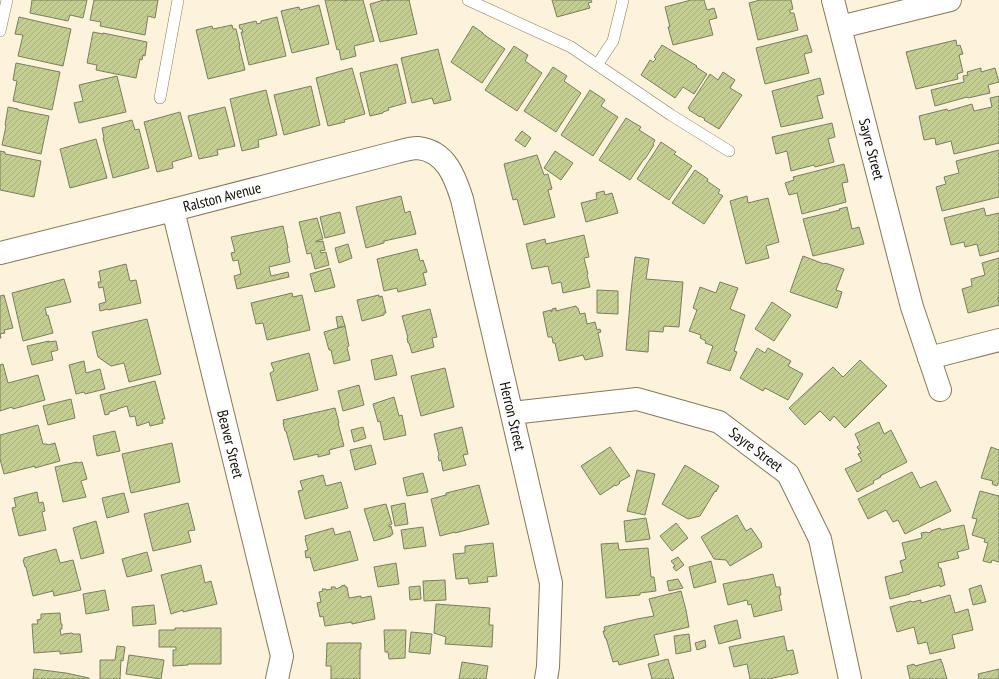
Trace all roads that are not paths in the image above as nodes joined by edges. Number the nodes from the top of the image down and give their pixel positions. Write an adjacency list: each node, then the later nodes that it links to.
1 (7, 0): 8 (lane)
2 (178, 0): 10 (lane)
3 (468, 0): 9 (lane)
4 (623, 0): 9 (lane)
5 (833, 0): 7 (street, Sayre Street)
6 (950, 0): 7 (street)
7 (840, 27): 16 (street, Sayre Street)
8 (0, 31)
9 (597, 65): 11 (lane)
10 (160, 98)
11 (729, 151)
12 (442, 159): 13 (street, Ralston Avenue); 18 (street, Herron Street)
13 (173, 210): 14 (street, Ralston Avenue); 19 (street, Beaver Street)
14 (0, 253)
15 (999, 340): 16 (street)
16 (929, 358): 17 (street, Sayre Street)
17 (940, 390)
18 (512, 413): 20 (street, Herron Street); 21 (street, Sayre Street)
19 (277, 679)
20 (546, 679)
21 (850, 679)

